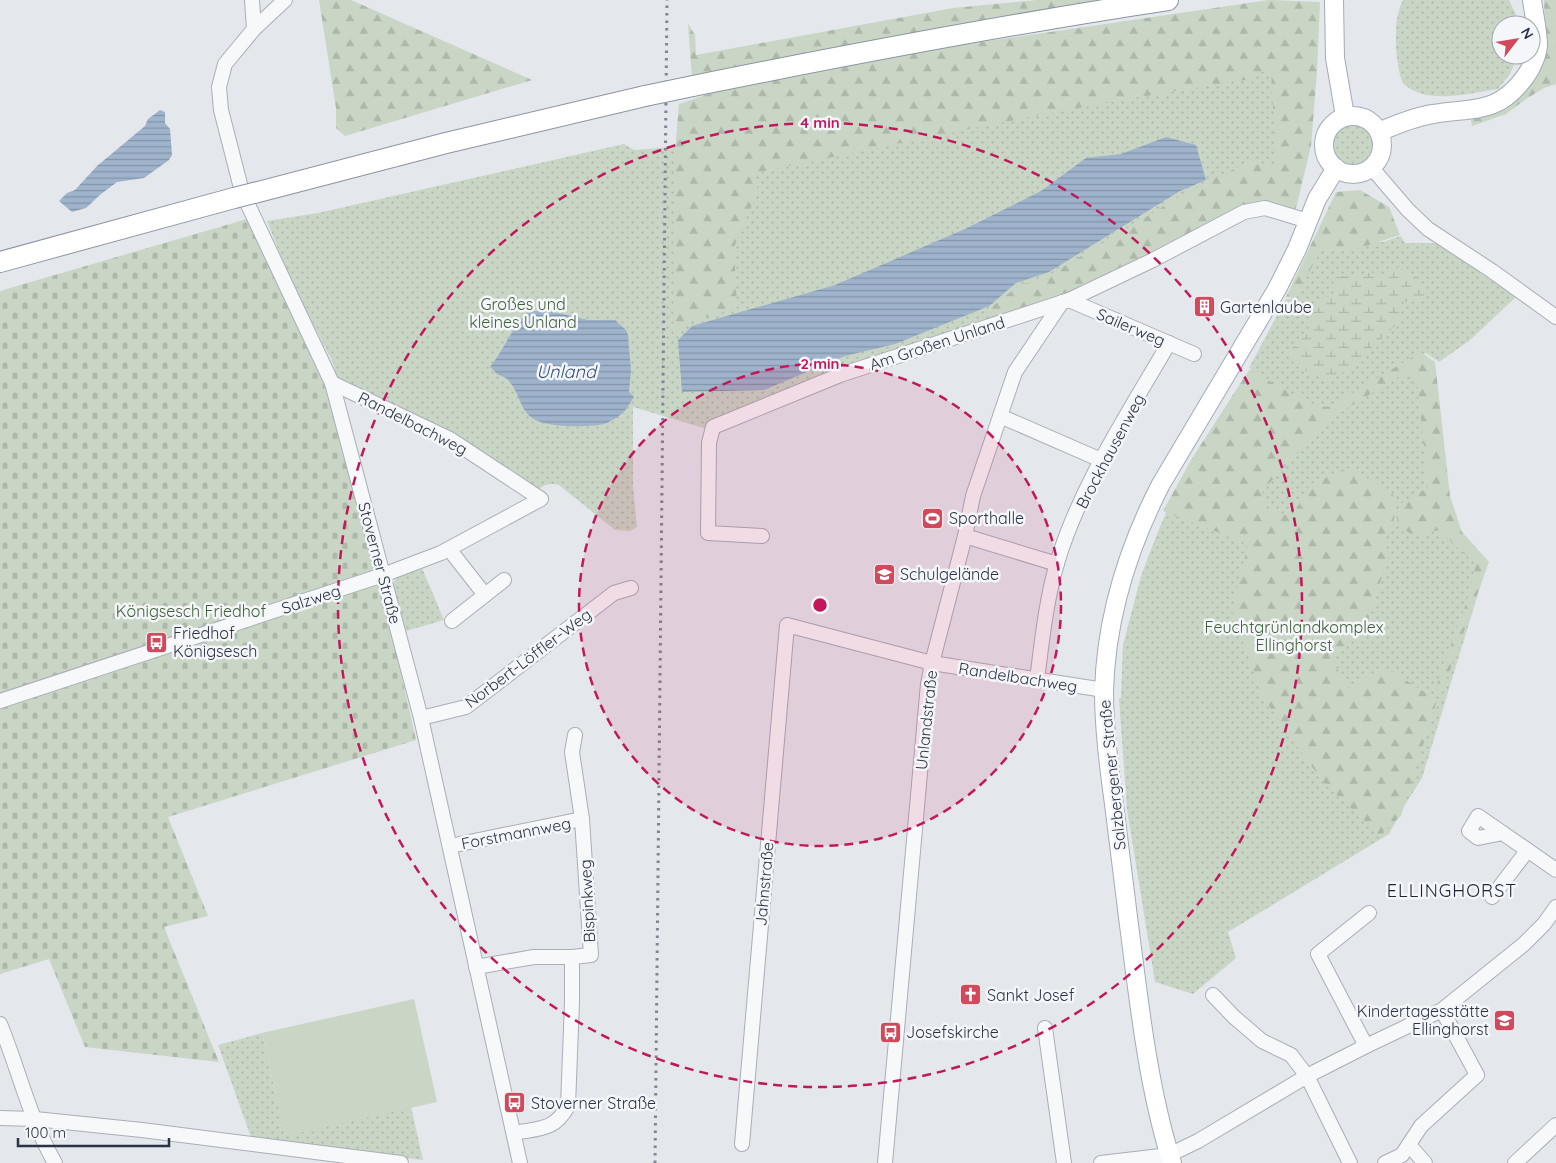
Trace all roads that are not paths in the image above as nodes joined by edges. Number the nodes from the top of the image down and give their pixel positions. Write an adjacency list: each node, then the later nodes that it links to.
1 (252, 0): 6 (street)
2 (286, 0): 6 (street, Stoverner Straße)
3 (1168, 0): 12 (highway, bridge)
4 (1334, 0): 7 (main road)
5 (1532, 0): 8 (main road)
6 (254, 29): 17 (street, Stoverner Straße)
7 (1345, 116): 8 (main road); 10 (main road)
8 (1379, 132): 9 (main road)
9 (1371, 167): 10 (main road); 14 (street)
10 (1336, 168): 11 (main road, Salzbergener Straße)
11 (1308, 221): 13 (street, Am Großen Unland); 33 (main road, Salzbergener Straße)
12 (0, 262)
13 (1065, 301): 15 (street, Sailerweg); 18 (street, Unlandstraße); 21 (street, Am Großen Unland)
14 (1556, 317)
15 (1169, 343): 16 (street, Sailerweg); 19 (street, Brockhausenweg)
16 (1194, 354)
17 (332, 383): 20 (street, Randelbachweg); 25 (street, Stoverner Straße)
18 (1000, 416): 19 (street); 22 (street, Unlandstraße)
19 (1101, 460): 24 (street, Brockhausenweg)
20 (542, 499): 23 (street, Salzweg)
21 (762, 536)
22 (965, 536): 24 (street); 31 (street, Unlandstraße)
23 (449, 549): 25 (street, Salzweg); 28 (street)
24 (1057, 564): 32 (street, Brockhausenweg)
25 (383, 575): 34 (street, Salzweg); 35 (street, Stoverner Straße)
26 (504, 580): 28 (street)
27 (631, 588): 35 (street, Norbert-Löffler-Weg)
28 (485, 595): 29 (street)
29 (452, 621)
30 (787, 625): 31 (street, Randelbachweg); 57 (street, Jahnstraße)
31 (932, 663): 32 (street, Randelbachweg); 63 (street, Unlandstraße)
32 (1037, 680): 33 (street, Randelbachweg)
33 (1104, 690): 59 (main road, Salzbergener Straße)
34 (0, 702)
35 (421, 718): 39 (street, Stoverner Straße)
36 (575, 734): 37 (street, Bispinkweg)
37 (582, 820): 39 (street, Forstmannweg); 45 (street, Bispinkweg)
38 (1503, 833): 40 (street)
39 (450, 846): 46 (street, Stoverner Straße)
40 (1527, 851): 41 (street); 42 (street)
41 (1556, 870)
42 (1492, 897)
43 (1556, 907): 48 (street)
44 (1369, 913): 51 (street)
45 (572, 957): 46 (street); 56 (street, Bispinkweg)
46 (476, 967): 56 (street, Stoverner Straße)
47 (1213, 996): 52 (street)
48 (1442, 1010): 51 (street); 58 (street)
49 (0, 1024): 54 (street)
50 (1045, 1028): 64 (street)
51 (1366, 1046): 52 (street)
52 (1307, 1076): 59 (street); 66 (street)
53 (0, 1118): 54 (street)
54 (35, 1119): 60 (street); 61 (street)
55 (1556, 1125): 69 (street)
56 (514, 1133): 62 (street, Stoverner Straße)
57 (742, 1144)
58 (1409, 1145): 67 (street); 68 (street)
59 (1170, 1159): 65 (street)
60 (55, 1163)
61 (401, 1163)
62 (520, 1163)
63 (885, 1163)
64 (1064, 1163)
65 (1101, 1163)
66 (1350, 1163)
67 (1385, 1163)
68 (1425, 1163)
69 (1515, 1163)

